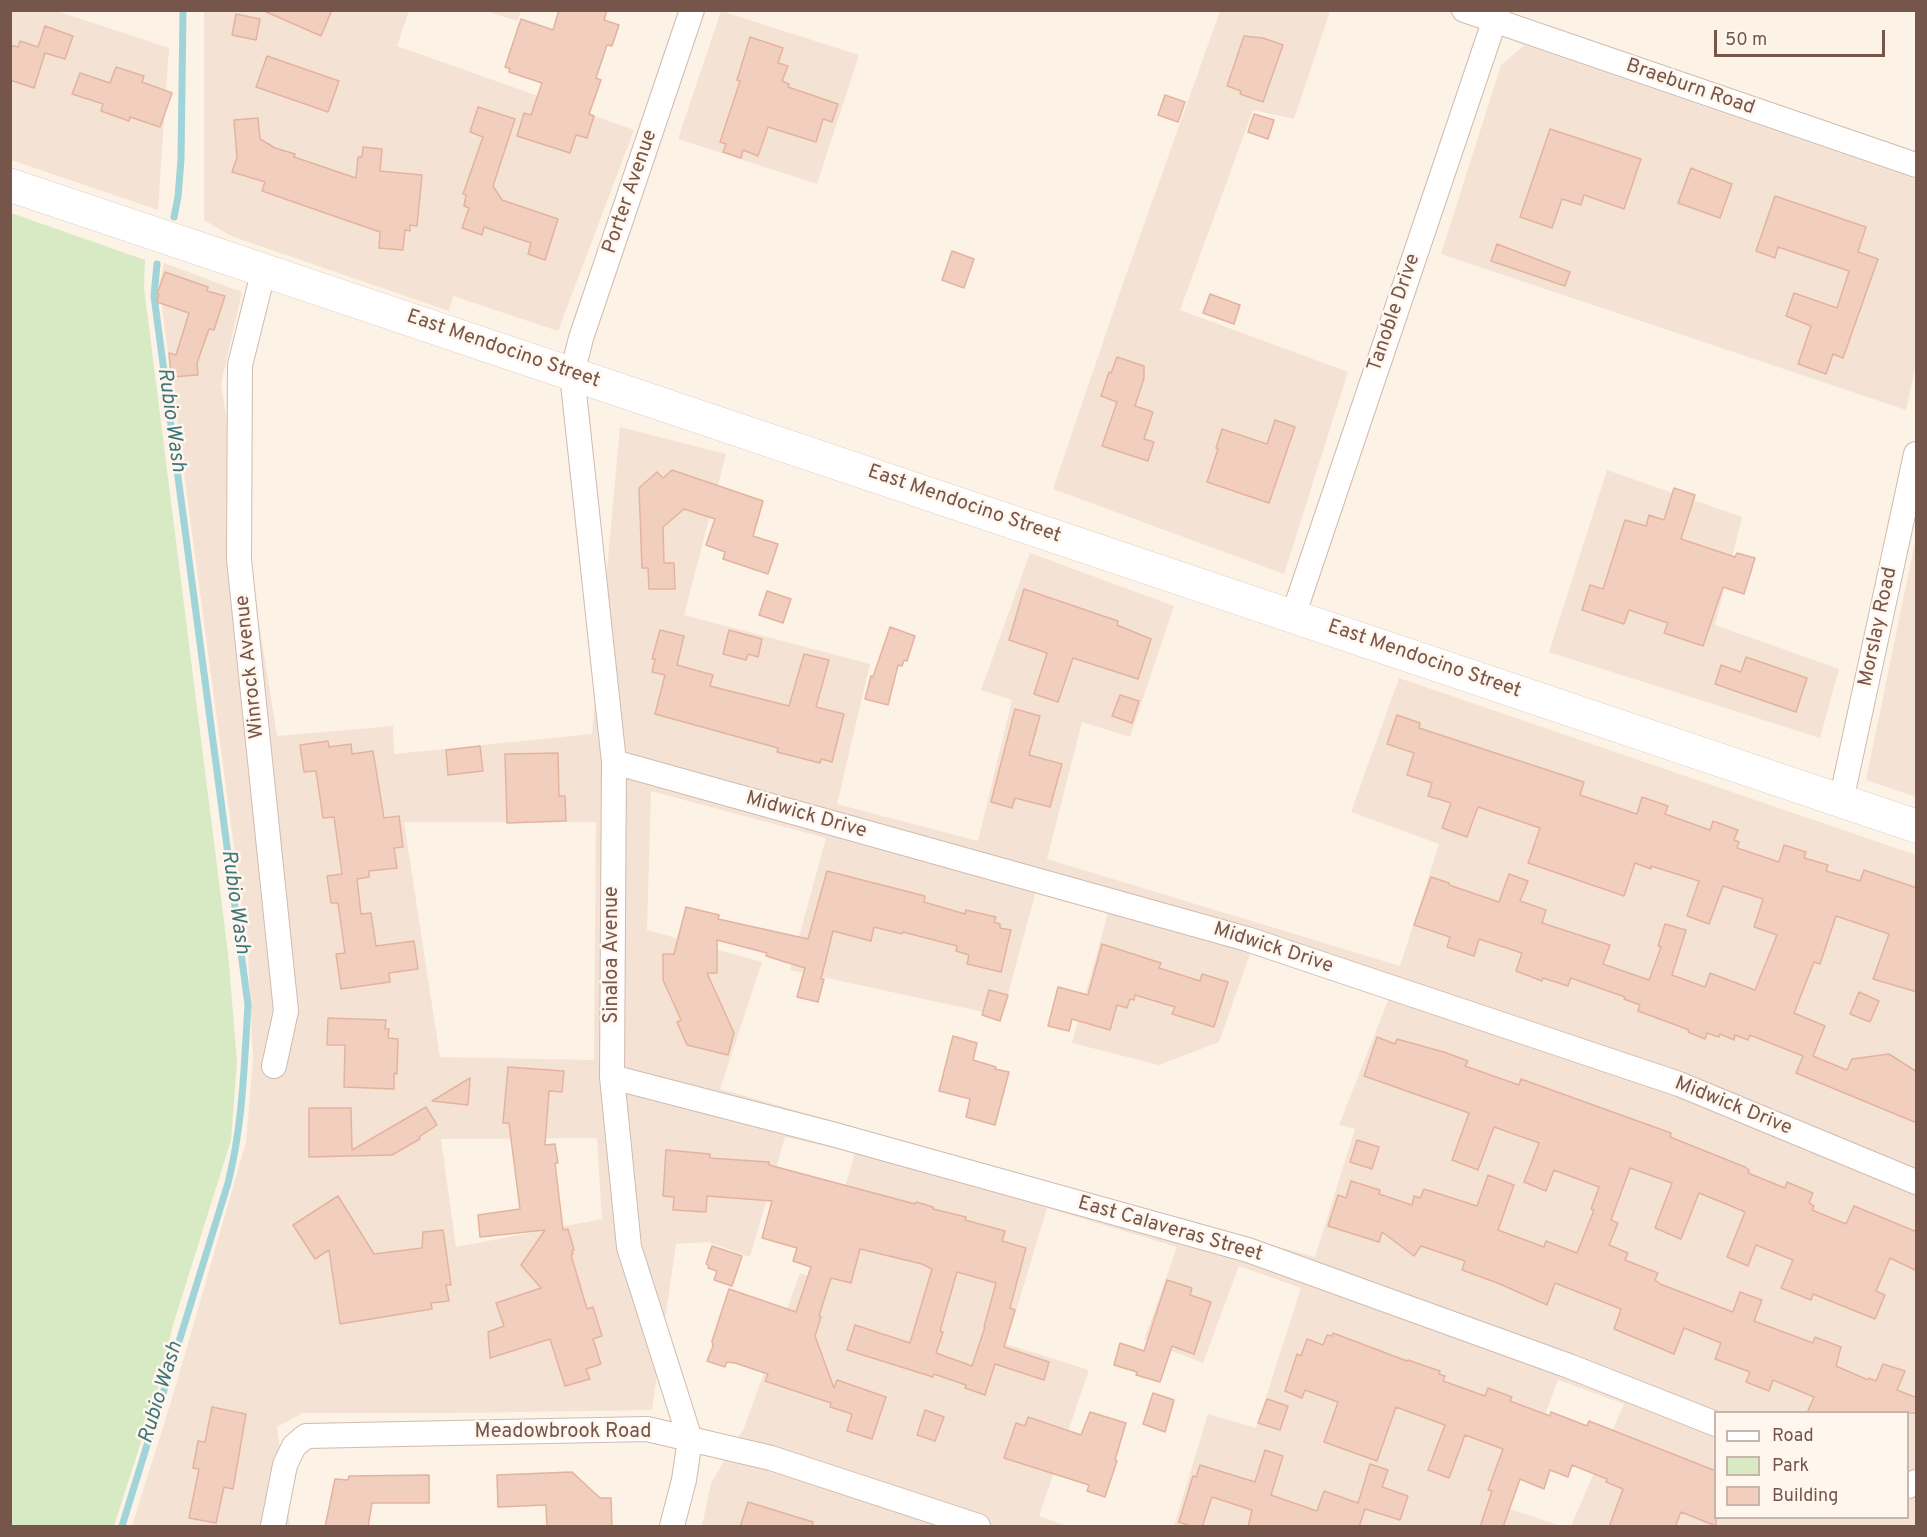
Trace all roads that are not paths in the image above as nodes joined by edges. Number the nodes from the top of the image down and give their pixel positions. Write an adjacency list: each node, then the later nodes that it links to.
1 (692, 10): 7 (street, Porter Avenue)
2 (1464, 10): 3 (street, Braeburn Road)
3 (1496, 15): 4 (street, Braeburn Road); 9 (street, Tanoble Drive)
4 (1917, 165)
5 (10, 185): 6 (street, East Mendocino Street)
6 (264, 269): 7 (street, East Mendocino Street); 13 (street, Winrock Avenue)
7 (572, 374): 9 (street, East Mendocino Street); 10 (street, Sinaloa Avenue)
8 (1917, 454): 11 (street, Morslay Road)
9 (1293, 616): 11 (street, East Mendocino Street)
10 (614, 762): 14 (street, Sinaloa Avenue); 15 (street, Midwick Drive)
11 (1841, 801): 12 (street, East Mendocino Street)
12 (1917, 826)
13 (274, 1066)
14 (612, 1077): 16 (street, East Calaveras Street); 17 (street, Sinaloa Avenue)
15 (1917, 1182)
16 (1714, 1423)
17 (690, 1439): 18 (street, Meadowbrook Road); 19 (street, Sinaloa Avenue); 20 (street, Meadowbrook Road)
18 (273, 1527)
19 (672, 1527)
20 (978, 1527)

